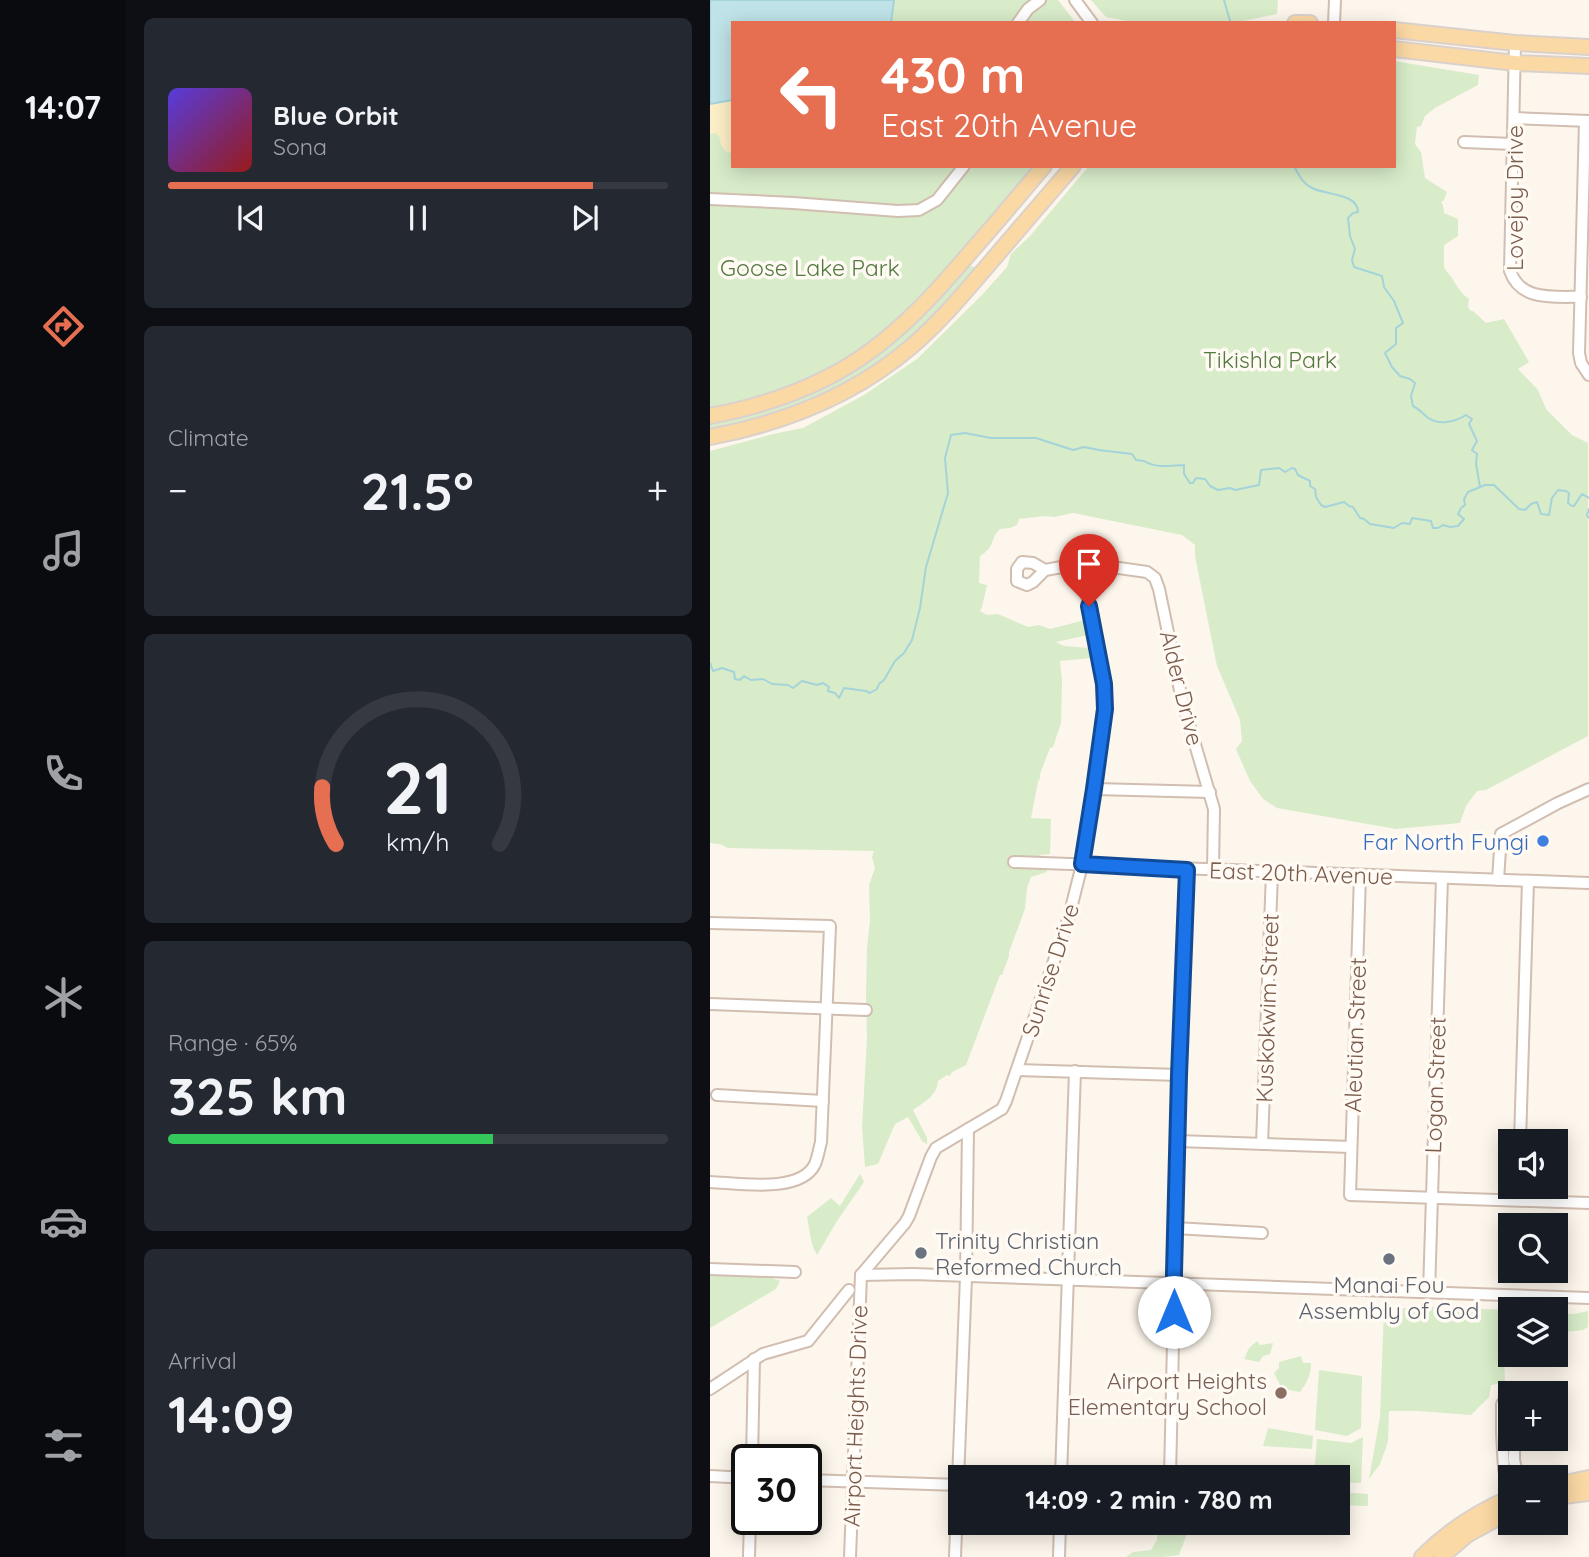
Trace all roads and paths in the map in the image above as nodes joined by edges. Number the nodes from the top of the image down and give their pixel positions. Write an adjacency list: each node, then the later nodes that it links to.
1 (1040, 0): 4 (street)
2 (1075, 0): 5 (street)
3 (1335, 0): 6 (street)
4 (1019, 21)
5 (1091, 21)
6 (1334, 21)
7 (1396, 30): 8 (main road)
8 (1516, 43): 9 (main road); 11 (street, Lovejoy Drive)
9 (1588, 47)
10 (1396, 49): 11 (main road)
11 (1515, 63): 12 (main road); 13 (street, Lovejoy Drive)
12 (1588, 66)
13 (1514, 118): 14 (street); 16 (street, Lovejoy Drive)
14 (1587, 121): 21 (street)
15 (1464, 142): 16 (street)
16 (1513, 144): 21 (street, Lovejoy Drive)
17 (962, 168): 20 (street)
18 (1042, 168): 23 (main road)
19 (1071, 168): 24 (main road)
20 (710, 200)
21 (1581, 297): 22 (street)
22 (1588, 374)
23 (710, 416)
24 (710, 437)
25 (1084, 563): 26 (street); 27 (street, Sunrise Drive); 29 (street, Alder Drive)
26 (1045, 570)
27 (1094, 789): 29 (street); 31 (street, Sunrise Drive)
28 (1588, 789): 37 (street)
29 (1210, 792): 33 (street, Alder Drive)
30 (1014, 862): 31 (street, East 20th Avenue)
31 (1082, 864): 32 (street, East 20th Avenue); 44 (street, Sunrise Drive)
32 (1187, 870): 33 (street, East 20th Avenue); 46 (street)
33 (1213, 870): 34 (street, East 20th Avenue)
34 (1272, 872): 35 (street, East 20th Avenue); 52 (street, Kuskokwim Street)
35 (1360, 875): 36 (street, East 20th Avenue); 53 (street, Aleutian Street)
36 (1442, 878): 37 (street, East 20th Avenue); 55 (street, Logan Street)
37 (1498, 880): 38 (street, East 20th Avenue)
38 (1528, 881): 39 (street, East 20th Avenue); 50 (street)
39 (1588, 883)
40 (710, 923): 42 (street)
41 (710, 1004): 42 (street)
42 (826, 1008): 43 (street); 48 (street)
43 (866, 1010)
44 (1017, 1070): 45 (street); 49 (street, Sunrise Drive)
45 (1075, 1071): 46 (street); 64 (street)
46 (1179, 1075): 51 (street)
47 (717, 1095): 48 (street)
48 (823, 1101): 54 (street)
49 (968, 1129): 62 (street, Sunrise Drive); 63 (street)
50 (1520, 1129)
51 (1178, 1141): 52 (street); 58 (street)
52 (1262, 1144): 53 (street)
53 (1351, 1147): 55 (street, Aleutian Street)
54 (710, 1182)
55 (1432, 1197): 56 (street); 67 (street, Logan Street)
56 (1518, 1200): 57 (street)
57 (1588, 1203)
58 (1175, 1228): 59 (street); 65 (street)
59 (1262, 1233)
60 (710, 1269): 61 (street)
61 (795, 1272)
62 (861, 1275): 63 (street); 79 (street, Airport Heights Drive)
63 (966, 1277): 64 (street); 72 (street)
64 (1068, 1281): 65 (street); 73 (street)
65 (1175, 1284): 67 (street); 74 (street)
66 (849, 1290): 69 (street)
67 (1429, 1292): 68 (street)
68 (1588, 1298)
69 (754, 1359): 70 (street); 71 (street)
70 (710, 1389)
71 (752, 1444)
72 (960, 1465)
73 (1061, 1465)
74 (1170, 1465)
75 (710, 1476): 76 (street)
76 (731, 1477)
77 (1588, 1478): 80 (main road)
78 (822, 1481): 79 (street)
79 (854, 1482): 81 (street); 90 (street, Airport Heights Drive)
80 (1568, 1482)
81 (948, 1485)
82 (1588, 1493): 83 (main road)
83 (1568, 1495)
84 (1498, 1503): 93 (main road)
85 (1498, 1518): 94 (main road)
86 (750, 1535): 89 (street)
87 (956, 1535): 91 (street)
88 (1059, 1535): 92 (street)
89 (749, 1557)
90 (850, 1557)
91 (955, 1557)
92 (1059, 1557)
93 (1422, 1557)
94 (1441, 1557)

